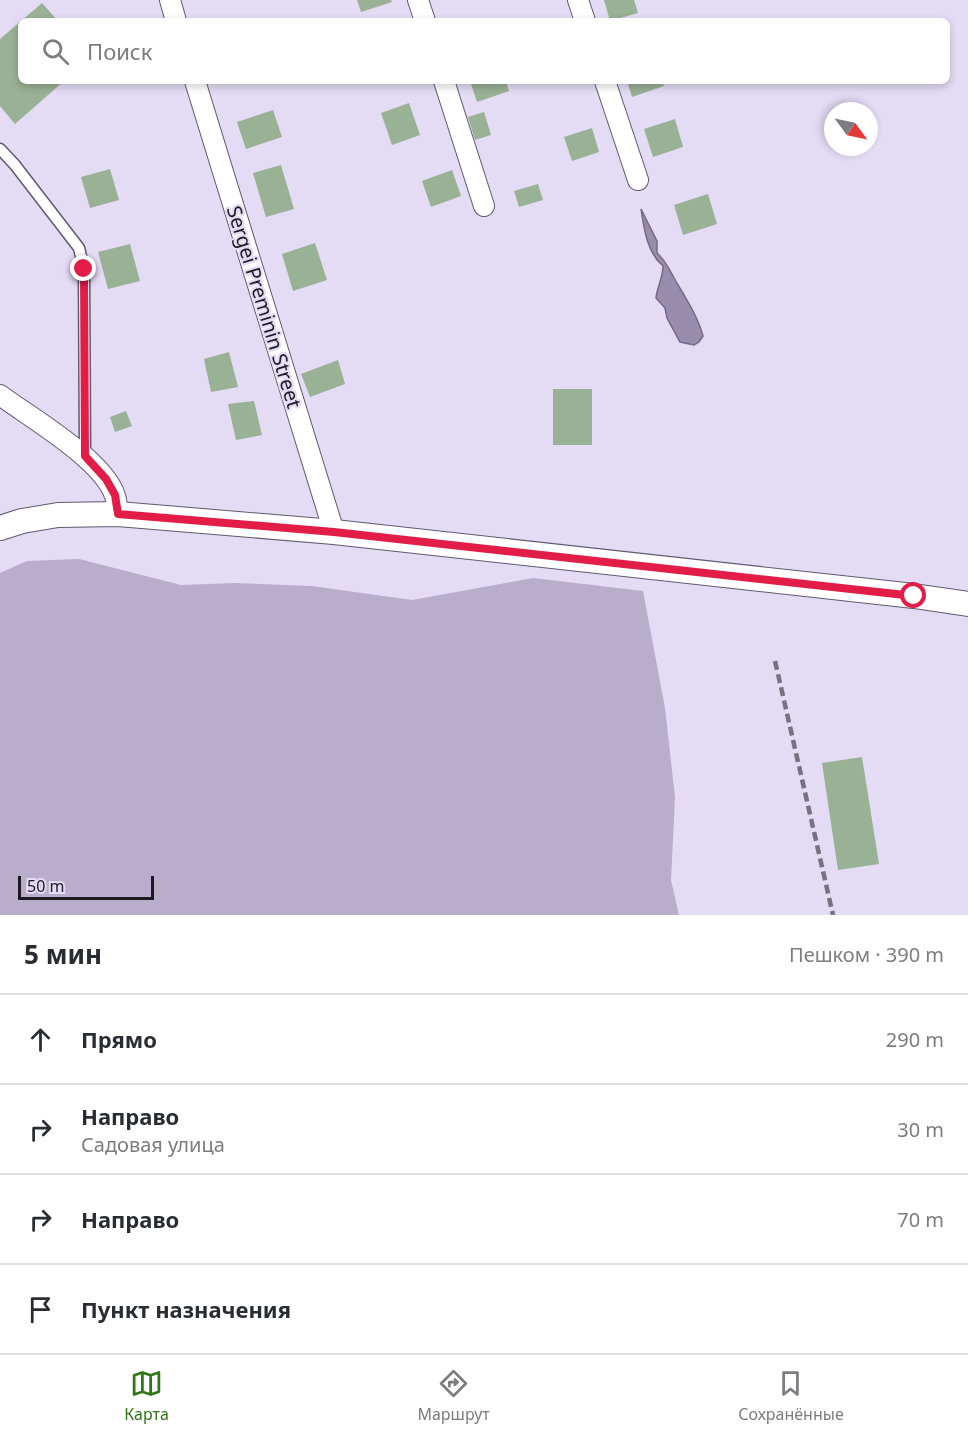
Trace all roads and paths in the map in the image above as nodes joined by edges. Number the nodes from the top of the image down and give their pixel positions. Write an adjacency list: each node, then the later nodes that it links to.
1 (418, 0): 3 (street)
2 (578, 0): 4 (street)
3 (424, 18)
4 (584, 18)
5 (196, 84): 15 (street, Sergei Preminin Street)
6 (445, 84): 10 (street)
7 (606, 84): 9 (street)
8 (0, 149): 12 (lane)
9 (638, 180)
10 (484, 206)
11 (2, 402): 12 (street)
12 (85, 456): 13 (street)
13 (118, 514): 14 (street); 15 (street)
14 (11, 524)
15 (334, 532): 16 (street)
16 (968, 604)

